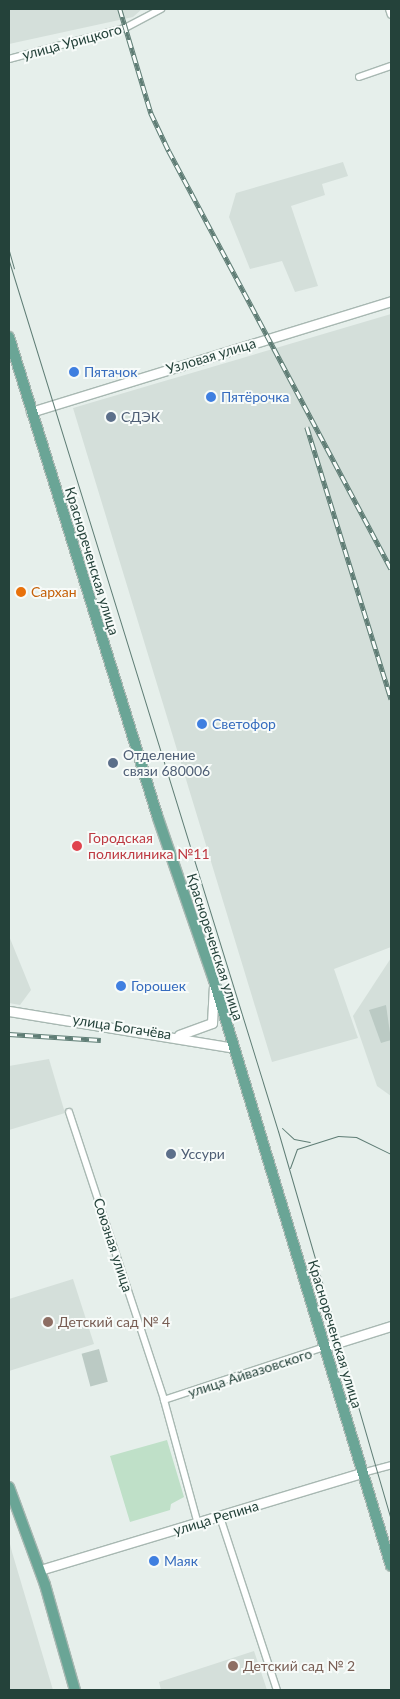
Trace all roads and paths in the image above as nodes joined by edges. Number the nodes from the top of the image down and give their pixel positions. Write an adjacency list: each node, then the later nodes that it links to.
1 (161, 9): 4 (street, улица Урицкого)
2 (389, 9): 3 (street)
3 (391, 15)
4 (9, 59)
5 (391, 66): 6 (street)
6 (358, 77)
7 (391, 301): 9 (street, Узловая улица)
8 (9, 337): 9 (main road, Краснореченская улица)
9 (31, 412): 10 (main road, Краснореченская улица)
10 (214, 981): 12 (street); 13 (main road, Краснореченская улица)
11 (9, 1011): 12 (street, улица Богачёва)
12 (177, 1036): 13 (street, улица Богачёва)
13 (234, 1048): 16 (main road, Краснореченская улица)
14 (69, 1112): 17 (street, Союзная улица)
15 (391, 1326): 16 (street, улица Айвазовского)
16 (324, 1347): 17 (street, улица Айвазовского); 19 (main road, Краснореченская улица)
17 (164, 1400): 22 (street, Союзная улица)
18 (391, 1464): 19 (street, улица Репина)
19 (362, 1473): 21 (street, улица Репина); 23 (main road, Краснореченская улица)
20 (9, 1487): 24 (main road)
21 (220, 1517): 22 (street, улица Репина); 26 (street)
22 (198, 1524): 24 (street, улица Репина)
23 (391, 1566)
24 (40, 1570): 25 (main road)
25 (75, 1690)
26 (276, 1690)

